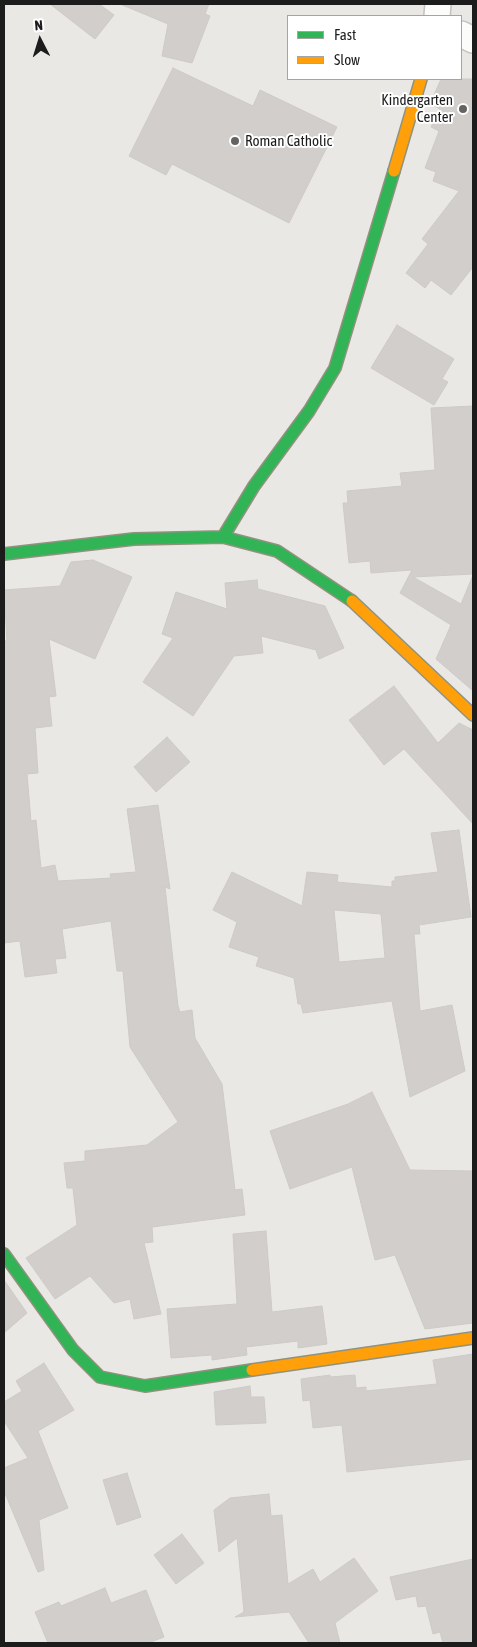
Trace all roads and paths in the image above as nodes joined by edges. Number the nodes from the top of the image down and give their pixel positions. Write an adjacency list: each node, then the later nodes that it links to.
1 (421, 80): 2 (street)
2 (223, 537): 3 (street); 4 (street)
3 (4, 554)
4 (473, 714)
5 (4, 1254): 6 (street)
6 (473, 1338)

